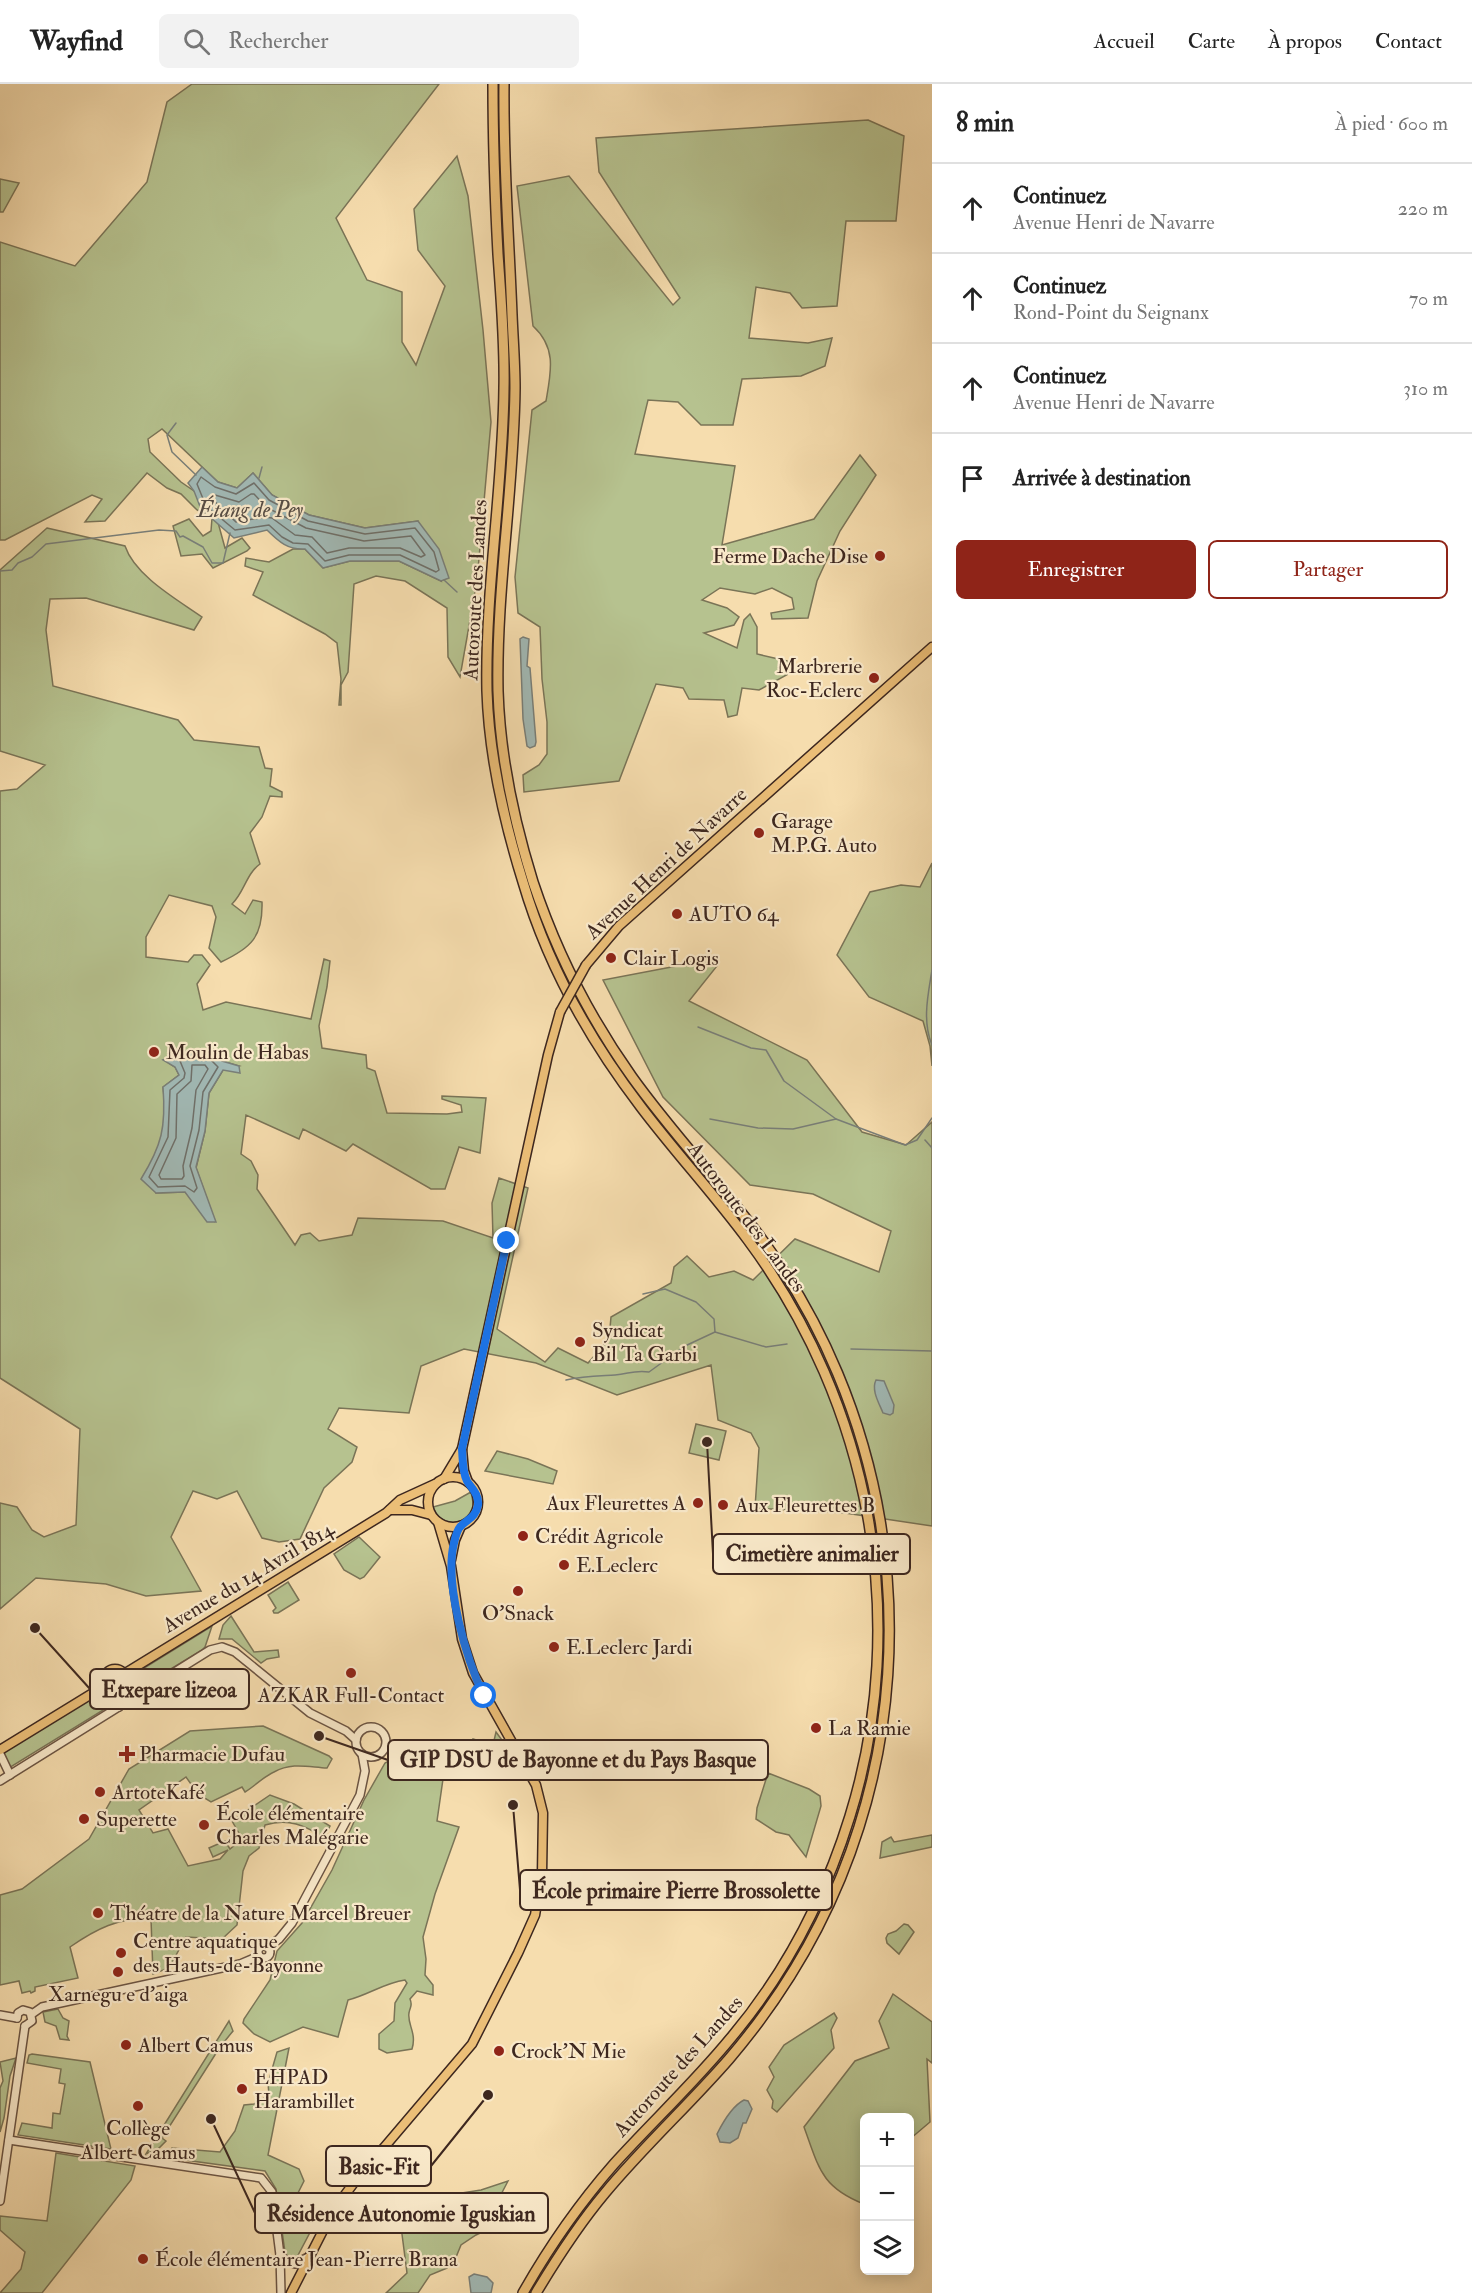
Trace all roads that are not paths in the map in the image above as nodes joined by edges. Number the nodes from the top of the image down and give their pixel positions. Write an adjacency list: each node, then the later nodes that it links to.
1 (493, 84): 36 (highway, Autoroute des Landes)
2 (504, 84): 37 (highway, Autoroute des Landes)
3 (932, 647): 4 (main road, Avenue Henri de Navarre, bridge)
4 (462, 1449): 5 (main road, Avenue Henri de Navarre); 6 (main road, Avenue Henri de Navarre)
5 (444, 1479): 6 (main road); 7 (main road)
6 (468, 1482): 11 (main road)
7 (435, 1485): 8 (main road, Avenue du 14 Avril 1814); 9 (main road)
8 (390, 1510): 9 (main road); 13 (main road, Avenue du 14 Avril 1814)
9 (431, 1515): 10 (main road)
10 (438, 1522): 11 (main road); 12 (main road)
11 (461, 1526): 12 (main road)
12 (451, 1566): 33 (main road)
13 (125, 1678): 14 (main road, Avenue du 14 Avril 1814); 14 (main road, Avenue du 14 Avril 1814); 15 (street)
14 (108, 1688): 16 (street); 20 (main road, Avenue du 14 Avril 1814)
15 (137, 1696): 16 (street); 18 (street)
16 (119, 1707): 24 (street)
17 (362, 1730): 18 (street); 19 (street); 22 (street)
18 (346, 1731): 19 (street)
19 (356, 1740): 21 (street)
20 (0, 1752): 24 (street)
21 (362, 1754): 22 (street); 23 (street)
22 (376, 1756): 23 (street)
23 (365, 1771): 26 (street)
24 (10, 1775): 25 (street)
25 (0, 1781)
26 (32, 2014): 28 (street); 29 (street)
27 (0, 2015): 28 (street)
28 (16, 2018): 29 (street)
29 (25, 2026): 30 (street)
30 (9, 2140): 31 (street); 32 (street)
31 (0, 2201)
32 (280, 2255): 33 (street); 34 (street)
33 (308, 2257): 35 (main road)
34 (281, 2293)
35 (291, 2293)
36 (524, 2293)
37 (536, 2293)

